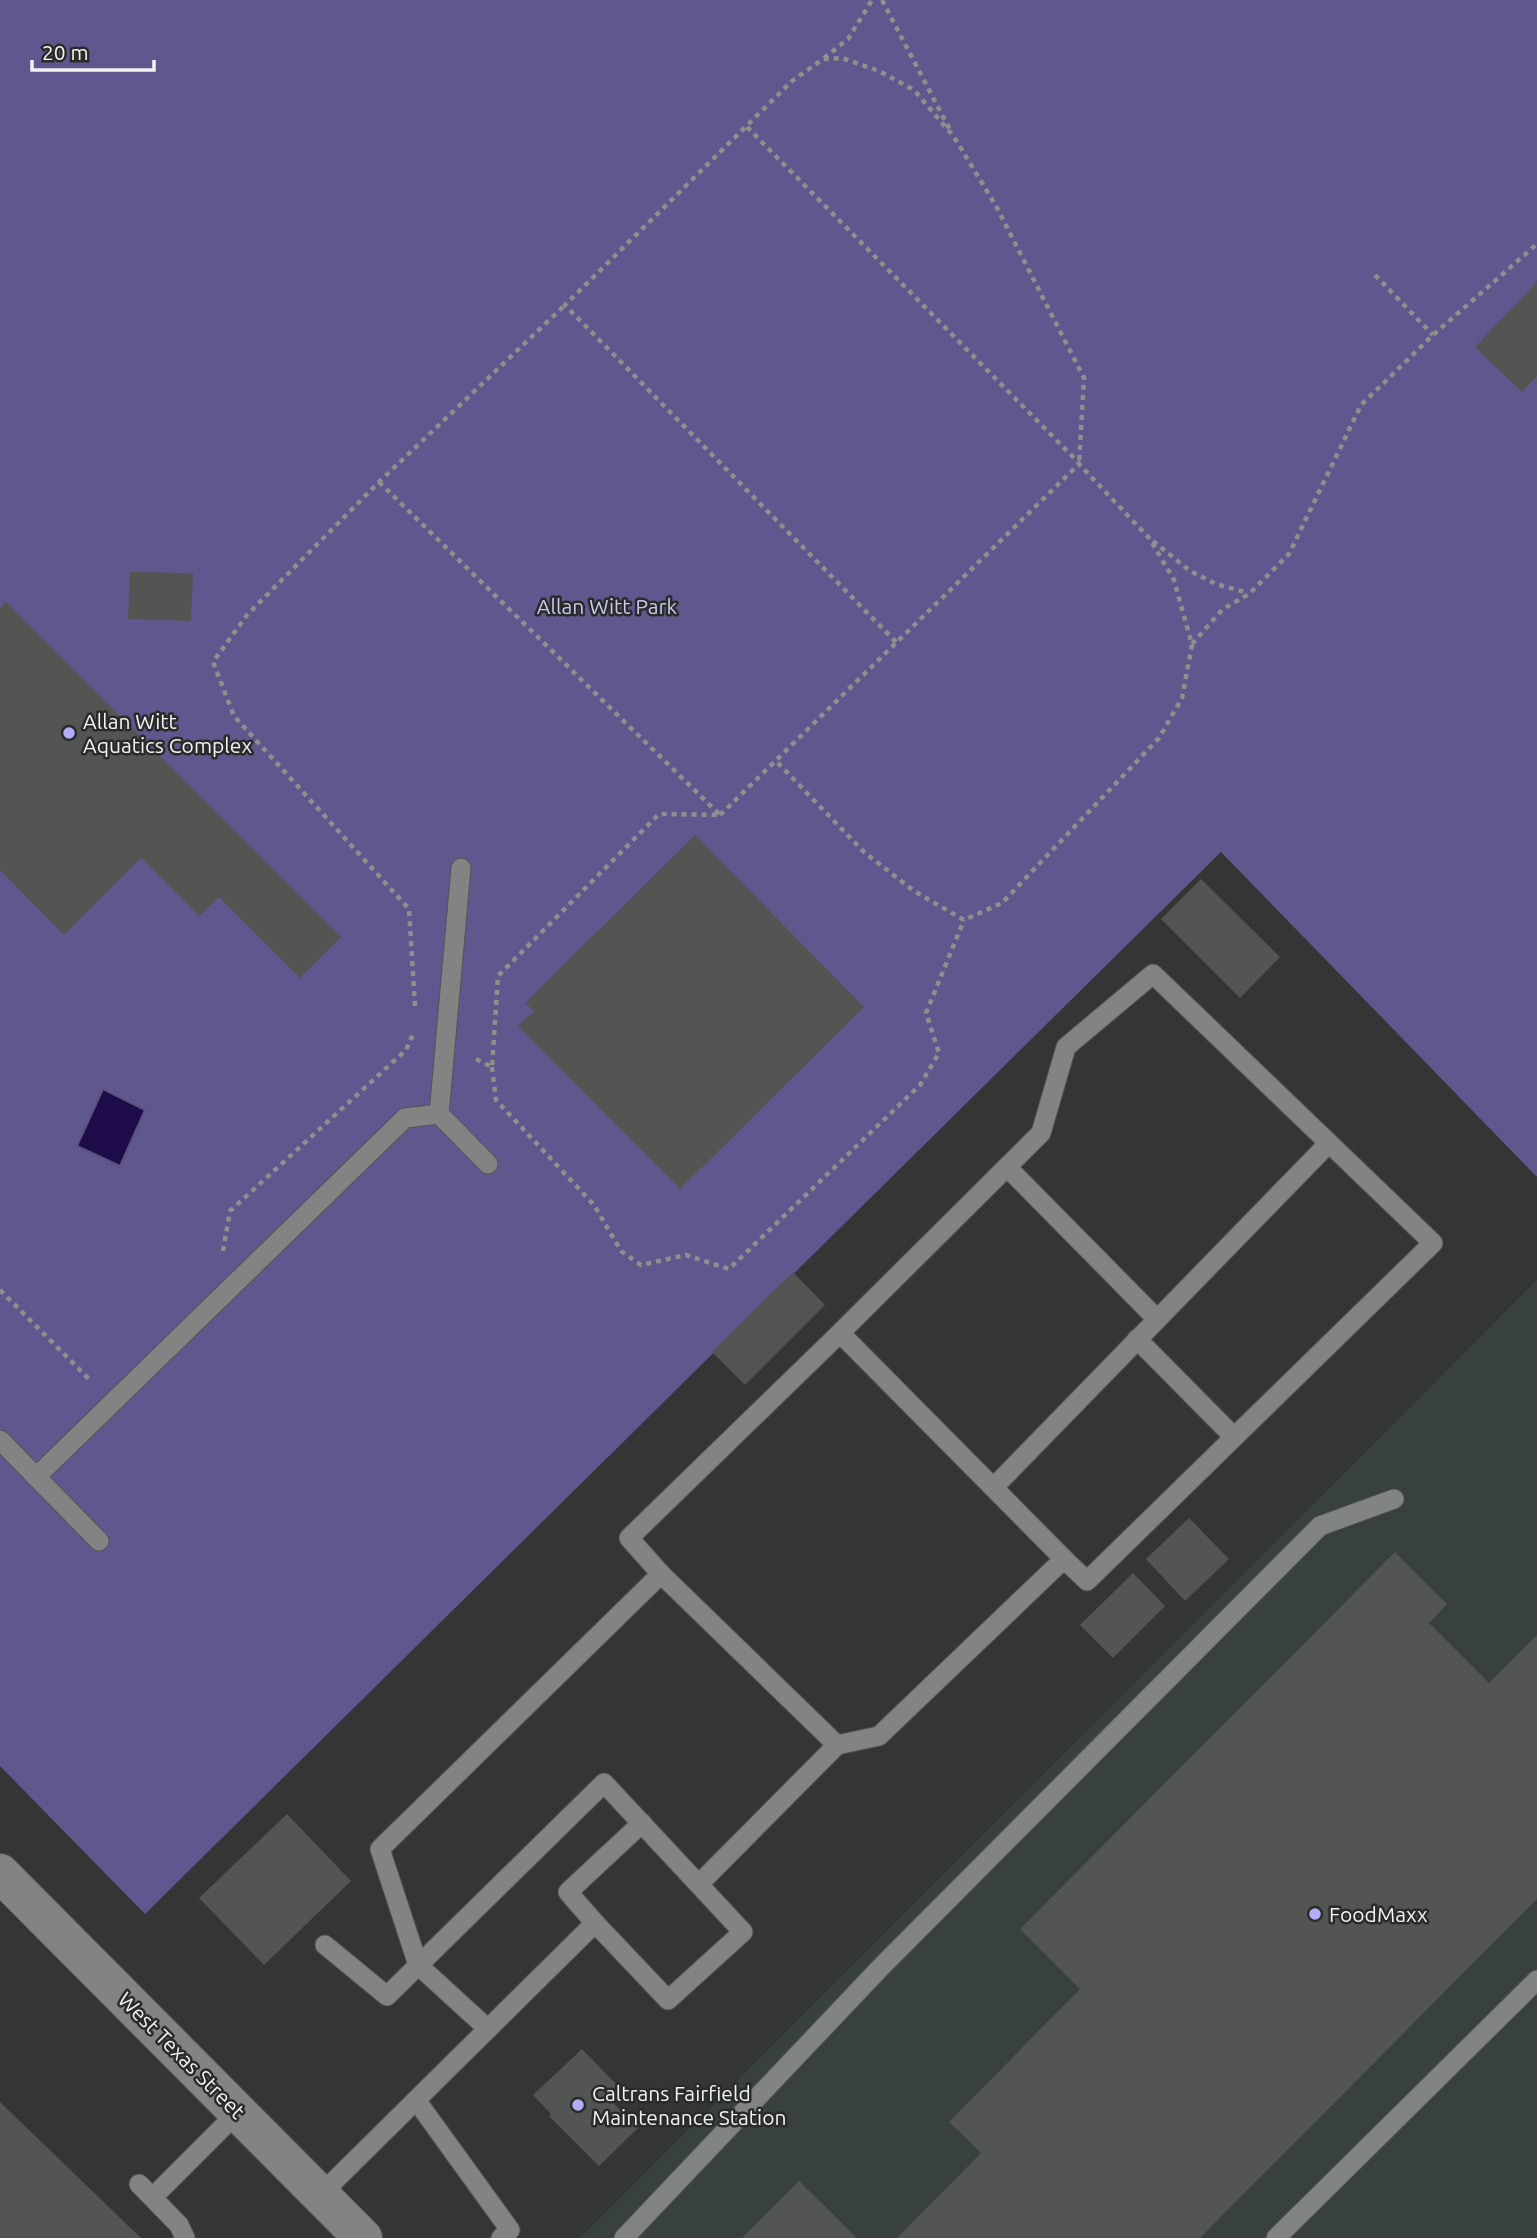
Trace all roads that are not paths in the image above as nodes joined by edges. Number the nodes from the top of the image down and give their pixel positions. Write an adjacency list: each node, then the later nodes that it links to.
1 (461, 868): 2 (lane)
2 (439, 1114): 4 (lane); 11 (lane)
3 (1329, 1143): 5 (lane); 6 (lane); 9 (lane)
4 (488, 1164)
5 (1007, 1167): 6 (lane); 7 (lane)
6 (1157, 1319): 8 (lane)
7 (840, 1333): 12 (lane); 16 (lane)
8 (1137, 1339): 9 (lane); 12 (lane)
9 (1234, 1437): 15 (lane)
10 (0, 1440): 11 (lane)
11 (36, 1477): 14 (lane)
12 (994, 1488): 15 (lane)
13 (1394, 1499): 32 (lane)
14 (99, 1541)
15 (1064, 1559): 17 (lane)
16 (661, 1574): 17 (lane); 23 (lane)
17 (837, 1745): 20 (lane)
18 (642, 1823): 20 (lane); 21 (lane); 23 (lane)
19 (0, 1873): 27 (main road, West Texas Street)
20 (699, 1884): 21 (lane)
21 (595, 1923): 25 (lane)
22 (325, 1945): 23 (lane)
23 (418, 1965): 25 (lane)
24 (1537, 1980): 33 (lane)
25 (488, 2029): 26 (lane)
26 (416, 2100): 28 (lane); 31 (lane)
27 (239, 2112): 28 (main road, West Texas Street); 30 (lane)
28 (320, 2195): 29 (main road, West Texas Street)
29 (347, 2232)
30 (185, 2238)
31 (501, 2238)
32 (624, 2238)
33 (1276, 2238)

